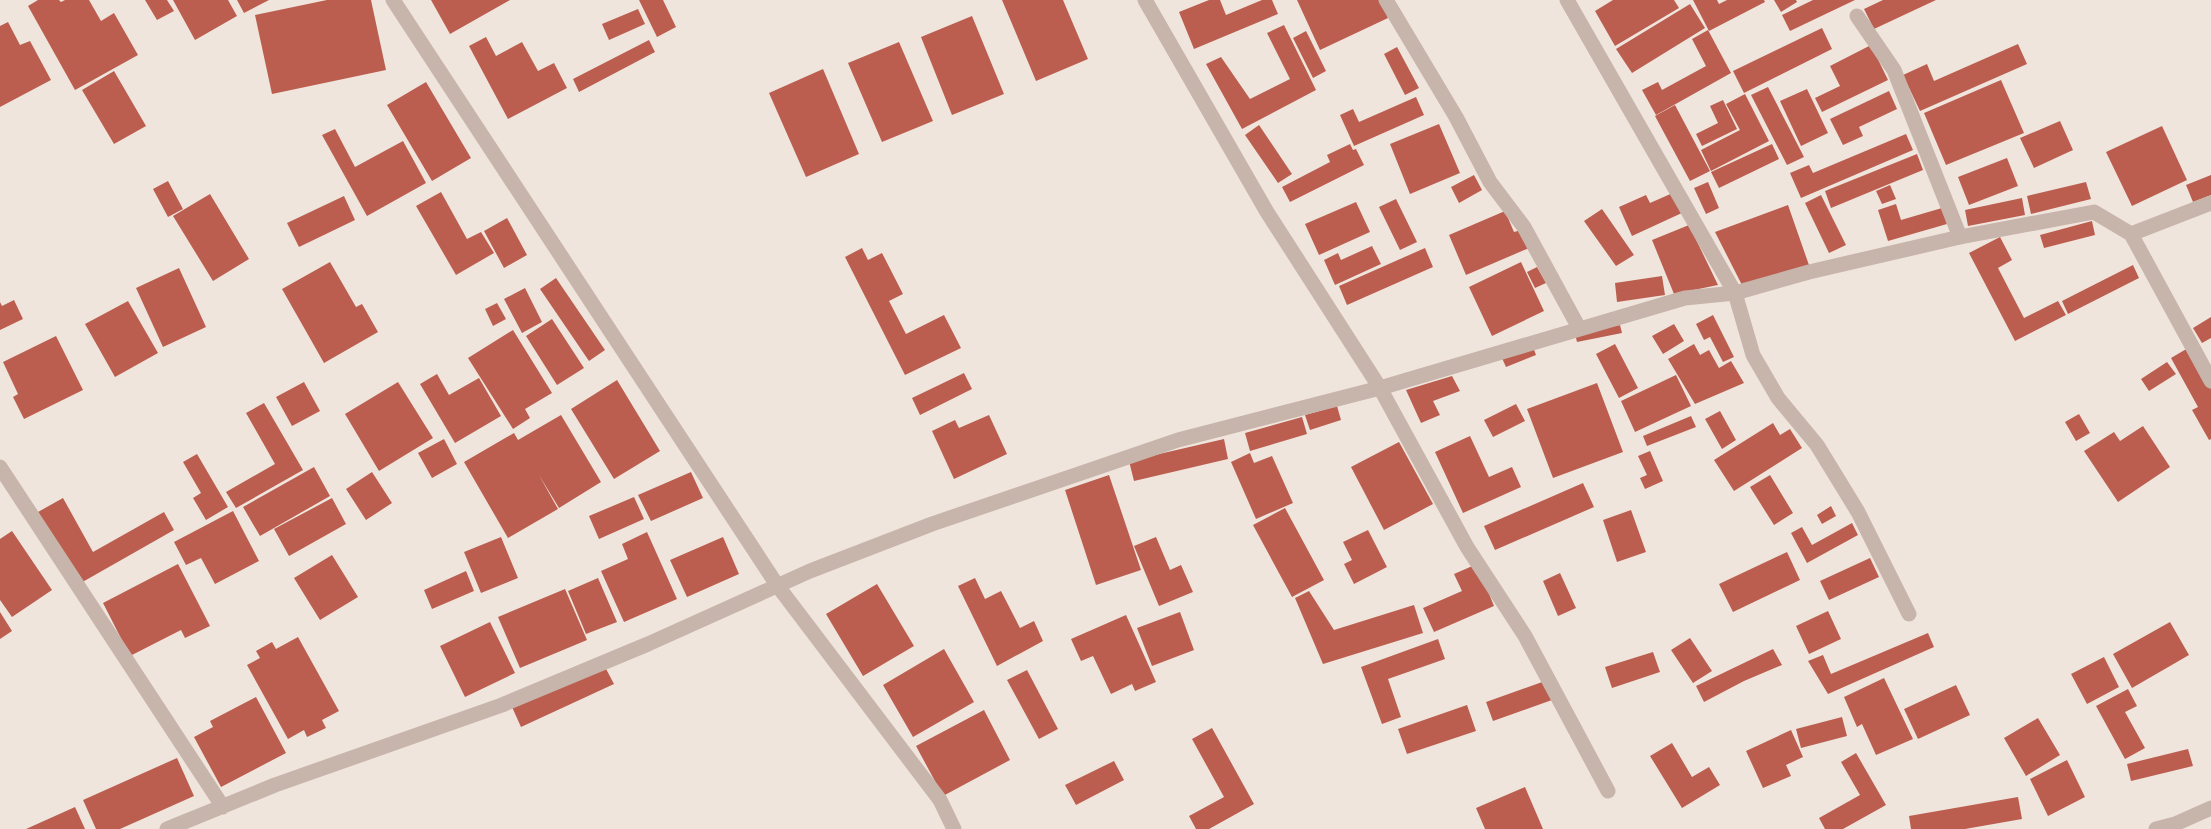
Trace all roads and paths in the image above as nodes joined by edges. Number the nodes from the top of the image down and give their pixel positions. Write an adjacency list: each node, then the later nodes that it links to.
1 (393, 0): 14 (street)
2 (1146, 0): 12 (street)
3 (1386, 0): 10 (street)
4 (1567, 0): 9 (street)
5 (1857, 16): 8 (street)
6 (2211, 203): 7 (street)
7 (2131, 234): 8 (street); 11 (street)
8 (1960, 237): 9 (street)
9 (1735, 293): 10 (street); 15 (street)
10 (1579, 328): 12 (street)
11 (2211, 381)
12 (1380, 388): 14 (street); 16 (street)
13 (0, 467): 17 (street)
14 (777, 585): 17 (street); 20 (street)
15 (1909, 614)
16 (1608, 791)
17 (223, 807): 19 (street)
18 (2211, 808): 21 (street)
19 (167, 829)
20 (954, 829)
21 (2156, 829)

